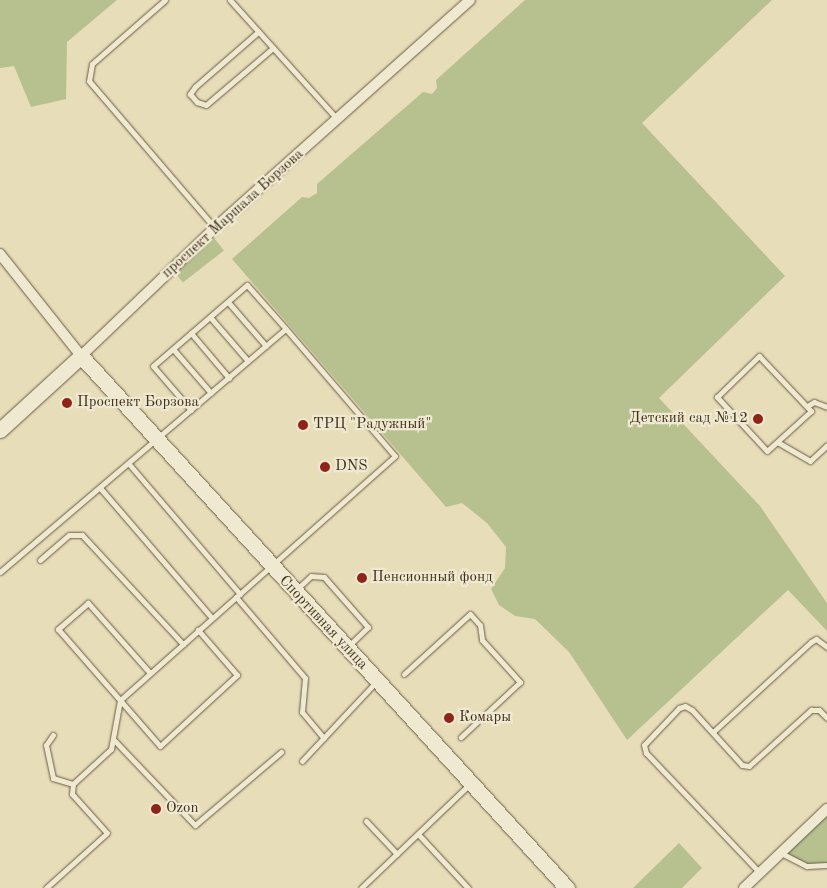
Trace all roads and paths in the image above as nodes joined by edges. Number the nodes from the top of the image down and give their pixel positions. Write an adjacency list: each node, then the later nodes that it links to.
1 (165, 0): 7 (lane)
2 (230, 0): 4 (lane)
3 (470, 0): 6 (street, проспект Маршала Борзова)
4 (258, 32): 5 (lane); 5 (lane)
5 (273, 48): 6 (lane)
6 (337, 120): 7 (street, проспект Маршала Борзова)
7 (215, 228): 15 (street, проспект Маршала Борзова)
8 (0, 254): 15 (street)
9 (228, 302): 10 (lane); 11 (lane); 13 (lane)
10 (210, 318): 12 (lane); 16 (lane)
11 (286, 329): 13 (lane); 29 (lane)
12 (191, 333): 14 (lane); 17 (lane)
13 (266, 346): 16 (lane)
14 (173, 349): 18 (lane); 21 (lane)
15 (81, 356): 22 (street, проспект Маршала Борзова); 23 (street, Спортивная улица)
16 (248, 361): 17 (lane)
17 (229, 378): 18 (lane)
18 (211, 393): 21 (lane)
19 (809, 405): 20 (lane); 24 (lane); 24 (lane)
20 (827, 406)
21 (191, 410): 23 (lane)
22 (0, 430)
23 (156, 439): 26 (lane); 29 (street, Спортивная улица)
24 (779, 443): 25 (lane)
25 (827, 445)
26 (129, 464): 27 (lane); 32 (lane)
27 (101, 489): 30 (lane); 33 (lane)
28 (40, 560): 35 (lane)
29 (271, 566): 31 (street, Спортивная улица); 32 (lane)
30 (0, 572)
31 (294, 592): 36 (street, Спортивная улица); 36 (lane)
32 (238, 595): 33 (lane); 46 (lane)
33 (212, 618): 34 (lane)
34 (198, 630): 35 (lane); 41 (lane)
35 (183, 644): 38 (lane)
36 (346, 648): 40 (street, Спортивная улица)
37 (827, 648): 43 (lane)
38 (150, 674): 41 (lane); 41 (lane)
39 (404, 674): 45 (lane)
40 (377, 682): 46 (lane); 51 (street, Спортивная улица)
41 (120, 700): 47 (lane)
42 (827, 718): 43 (lane)
43 (713, 732): 58 (lane)
44 (53, 735): 50 (lane)
45 (461, 737)
46 (324, 738): 49 (lane)
47 (113, 739): 48 (lane); 50 (lane)
48 (280, 752)
49 (302, 761)
50 (73, 784): 59 (lane)
51 (470, 784): 54 (lane); 62 (street, Спортивная улица)
52 (827, 808): 55 (street)
53 (366, 821): 56 (lane)
54 (418, 834): 56 (lane); 61 (lane)
55 (781, 853): 57 (lane); 58 (street)
56 (397, 854): 60 (lane)
57 (827, 865)
58 (760, 873): 63 (street)
59 (46, 888)
60 (361, 888)
61 (468, 888)
62 (568, 888)
63 (744, 888)

